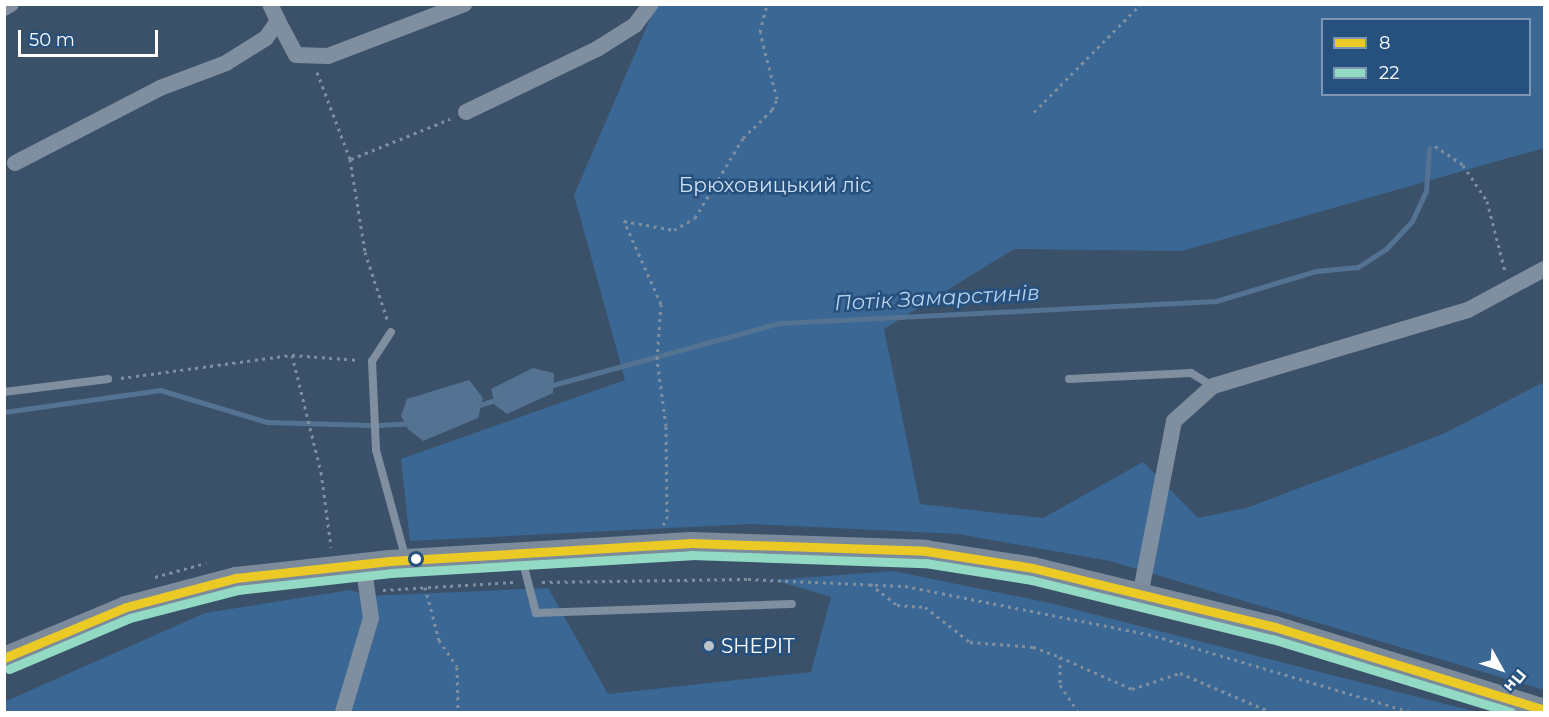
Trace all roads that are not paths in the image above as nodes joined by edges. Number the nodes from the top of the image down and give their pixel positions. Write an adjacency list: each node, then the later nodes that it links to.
1 (11, 4): 5 (street)
2 (270, 4): 6 (street)
3 (464, 4): 6 (street)
4 (651, 4): 7 (street)
5 (4, 8)
6 (278, 21): 8 (street)
7 (466, 112)
8 (15, 163)
9 (1545, 269): 13 (street)
10 (391, 332): 16 (lane)
11 (108, 379): 14 (lane)
12 (1069, 379): 13 (lane)
13 (1213, 386): 18 (street)
14 (4, 392)
15 (520, 552): 16 (main road); 18 (main road); 19 (lane)
16 (406, 560): 17 (main road)
17 (363, 563): 20 (main road); 22 (street)
18 (1141, 591): 21 (main road)
19 (792, 604)
20 (4, 658)
21 (1545, 710)
22 (343, 712)

